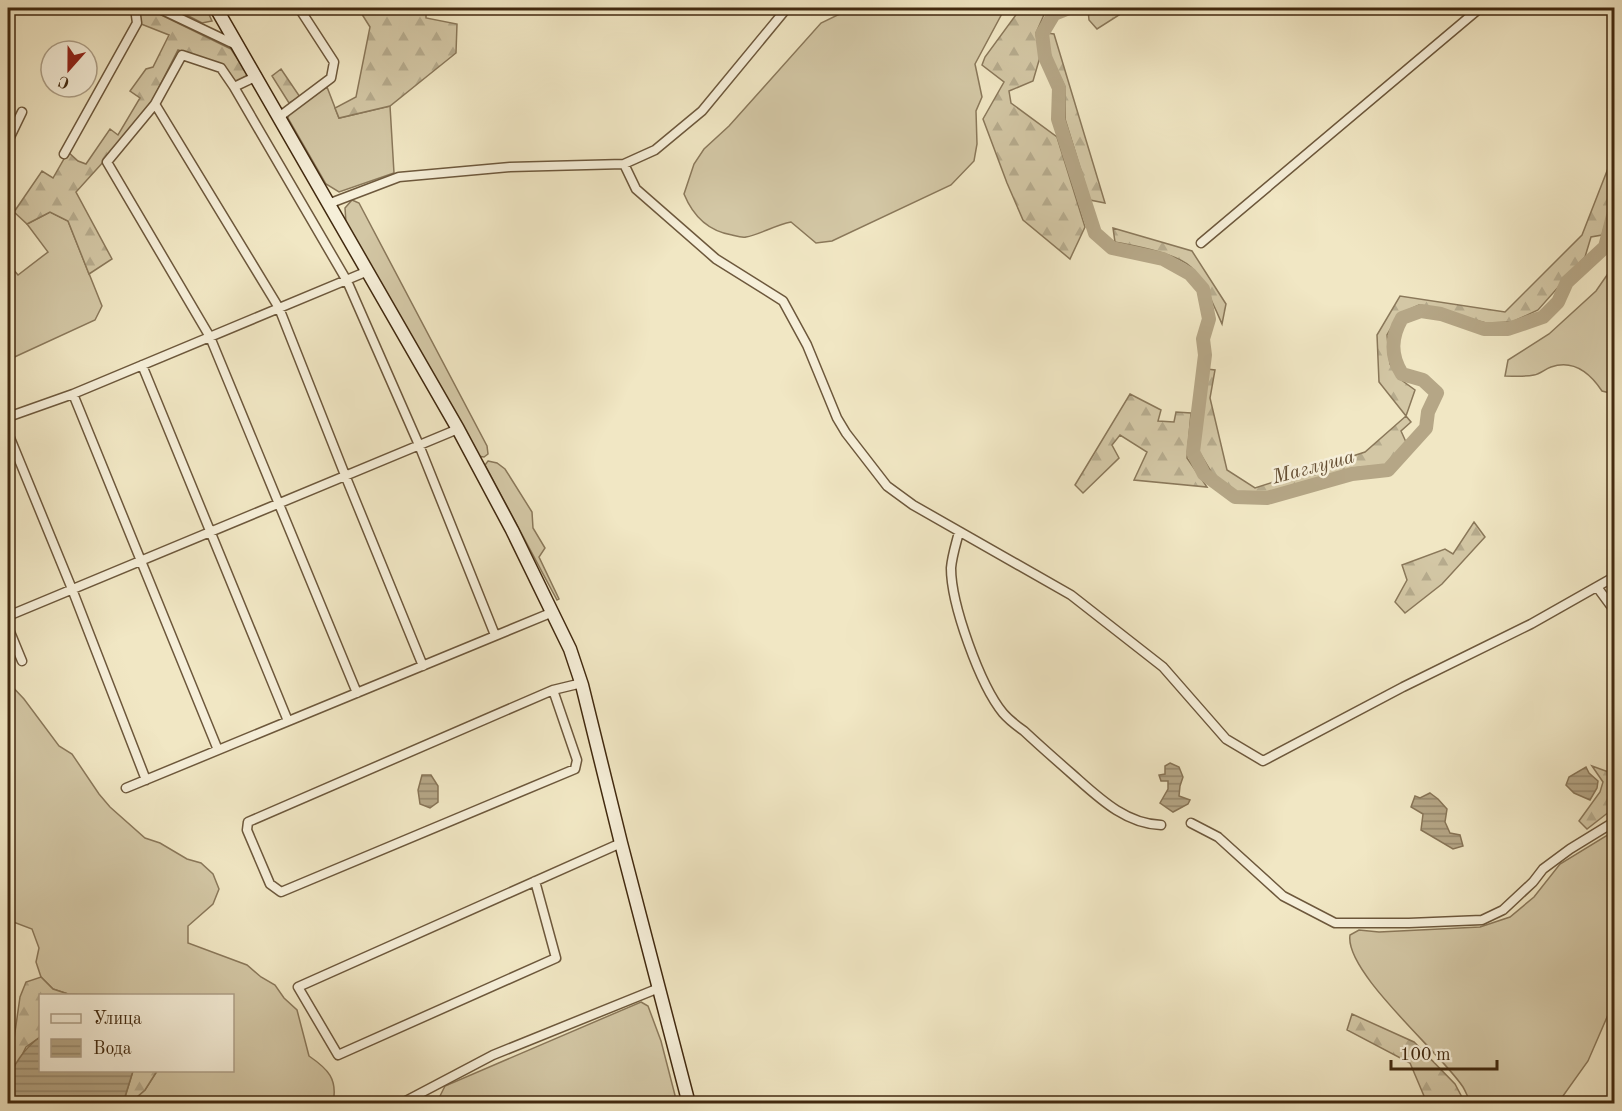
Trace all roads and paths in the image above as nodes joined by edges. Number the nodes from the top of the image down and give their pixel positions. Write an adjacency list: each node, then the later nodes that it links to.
1 (135, 8): 14 (street)
2 (158, 8): 7 (street)
3 (216, 8): 7 (main road)
4 (299, 8): 12 (street)
5 (788, 8): 15 (street)
6 (1480, 8): 17 (street)
7 (237, 45): 8 (main road)
8 (257, 76): 9 (street); 12 (main road)
9 (234, 87): 10 (street); 19 (street)
10 (155, 104): 20 (street); 21 (street)
11 (22, 111): 13 (street)
12 (279, 117): 16 (main road)
13 (8, 141)
14 (64, 154)
15 (624, 164): 16 (street); 31 (street)
16 (328, 204): 18 (main road)
17 (1201, 243)
18 (368, 271): 19 (street); 25 (main road)
19 (347, 281): 20 (street); 27 (street)
20 (279, 308): 21 (street); 28 (street)
21 (210, 337): 22 (street); 29 (street)
22 (142, 365): 23 (street); 30 (street)
23 (74, 394): 24 (street); 32 (street)
24 (8, 417)
25 (458, 429): 27 (street); 37 (main road)
26 (8, 433): 35 (street)
27 (419, 445): 28 (street); 40 (street)
28 (345, 475): 29 (street); 42 (street)
29 (278, 503): 30 (street); 45 (street)
30 (210, 532): 32 (street); 46 (street)
31 (959, 532): 34 (street); 52 (street)
32 (140, 561): 35 (street); 47 (street)
33 (1614, 577): 34 (street)
34 (1597, 587): 36 (street)
35 (72, 589): 38 (street); 48 (street)
36 (1614, 610)
37 (553, 612): 40 (street); 43 (main road)
38 (8, 616)
39 (8, 627): 41 (street)
40 (495, 635): 42 (street)
41 (22, 661)
42 (423, 666): 45 (street)
43 (582, 683): 44 (street); 53 (main road)
44 (554, 690): 44 (street)
45 (357, 693): 46 (street)
46 (288, 722): 47 (street)
47 (218, 750): 48 (street)
48 (146, 780): 49 (street)
49 (126, 788)
50 (1614, 822): 51 (street)
51 (1191, 823)
52 (1161, 825)
53 (621, 843): 54 (street); 55 (main road)
54 (535, 881): 54 (street)
55 (659, 988): 56 (street); 57 (main road)
56 (400, 1104)
57 (689, 1104)

